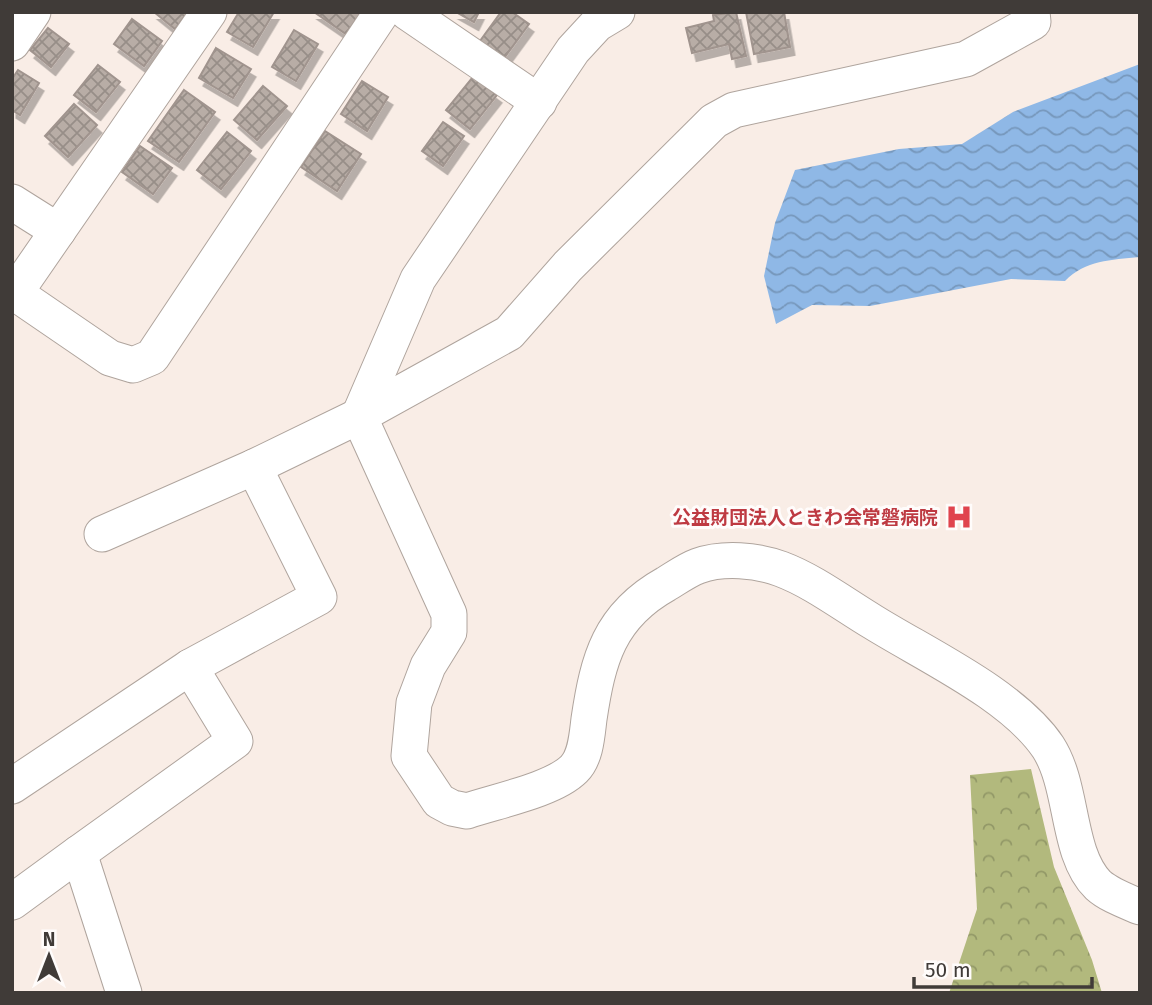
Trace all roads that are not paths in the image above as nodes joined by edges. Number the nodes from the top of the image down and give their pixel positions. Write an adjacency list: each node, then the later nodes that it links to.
1 (33, 12): 7 (street)
2 (209, 12): 10 (street)
3 (382, 12): 10 (street)
4 (407, 12): 8 (street)
5 (617, 12): 8 (street)
6 (1032, 12): 11 (street)
7 (12, 43)
8 (539, 102): 11 (street)
9 (12, 202): 10 (street)
10 (58, 231)
11 (359, 416): 12 (street); 18 (street)
12 (254, 467): 13 (street); 14 (street)
13 (102, 534)
14 (190, 667): 15 (street); 16 (street)
15 (12, 786)
16 (79, 853): 17 (street); 19 (street)
17 (12, 902)
18 (1140, 907)
19 (124, 993)

